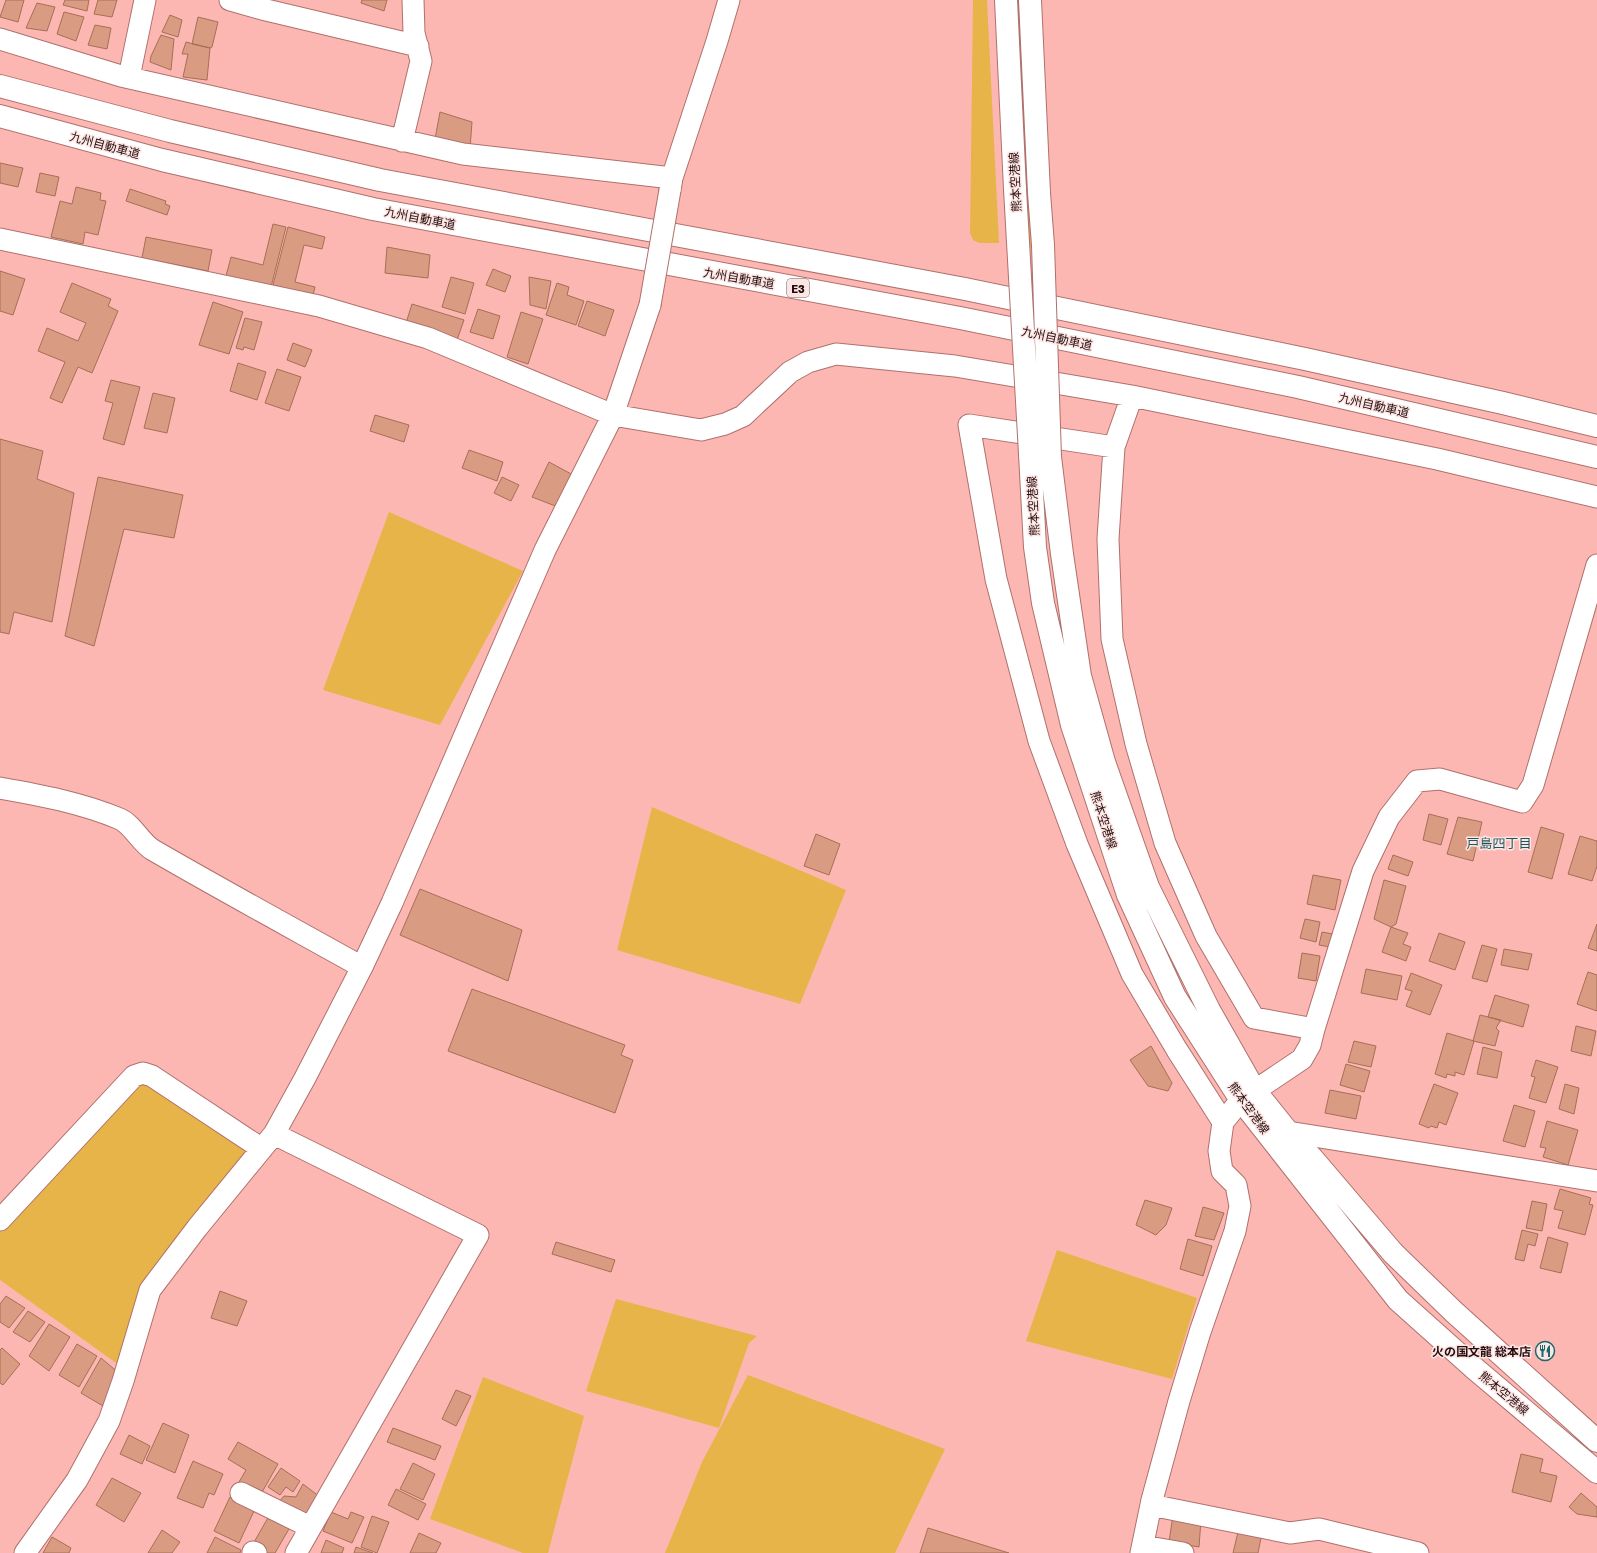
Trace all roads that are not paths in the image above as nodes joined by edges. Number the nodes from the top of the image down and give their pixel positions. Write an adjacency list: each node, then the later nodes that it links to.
1 (145, 0): 10 (street)
2 (230, 0): 7 (street)
3 (413, 0): 9 (street)
4 (729, 0): 14 (street)
5 (1006, 0): 20 (main road, 熊本空港線, bridge)
6 (1030, 0): 20 (main road, 熊本空港線, bridge)
7 (263, 5): 9 (street)
8 (0, 39): 10 (street)
9 (418, 46): 13 (street)
10 (129, 78): 13 (street)
11 (0, 86): 18 (main road)
12 (0, 116): 21 (main road, 九州自動車道 / E3)
13 (402, 141): 14 (street)
14 (671, 184): 17 (street, bridge)
15 (0, 239): 17 (street)
16 (1132, 396): 17 (street); 19 (street); 22 (street)
17 (613, 415): 25 (street)
18 (1597, 426)
19 (1114, 447): 26 (street); 28 (street)
20 (1040, 456): 27 (main road, 熊本空港線)
21 (1597, 457)
22 (1597, 497)
23 (1597, 565): 26 (street)
24 (0, 788): 25 (street)
25 (362, 967): 31 (street)
26 (1314, 1029): 27 (street)
27 (1248, 1096): 28 (street); 29 (main road, 熊本空港線); 30 (main road, 熊本空港線)
28 (1223, 1122): 37 (street)
29 (1266, 1132): 30 (street); 35 (main road, 熊本空港線)
30 (1288, 1132): 32 (street); 34 (main road, 熊本空港線)
31 (268, 1141): 33 (street); 38 (street); 40 (street)
32 (1597, 1181)
33 (0, 1220)
34 (1597, 1441)
35 (1597, 1472)
36 (240, 1493): 38 (street)
37 (1151, 1505): 39 (street); 43 (street)
38 (310, 1527): 41 (street)
39 (1142, 1549): 42 (street)
40 (25, 1553)
41 (296, 1553)
42 (1183, 1553)
43 (1418, 1553)

